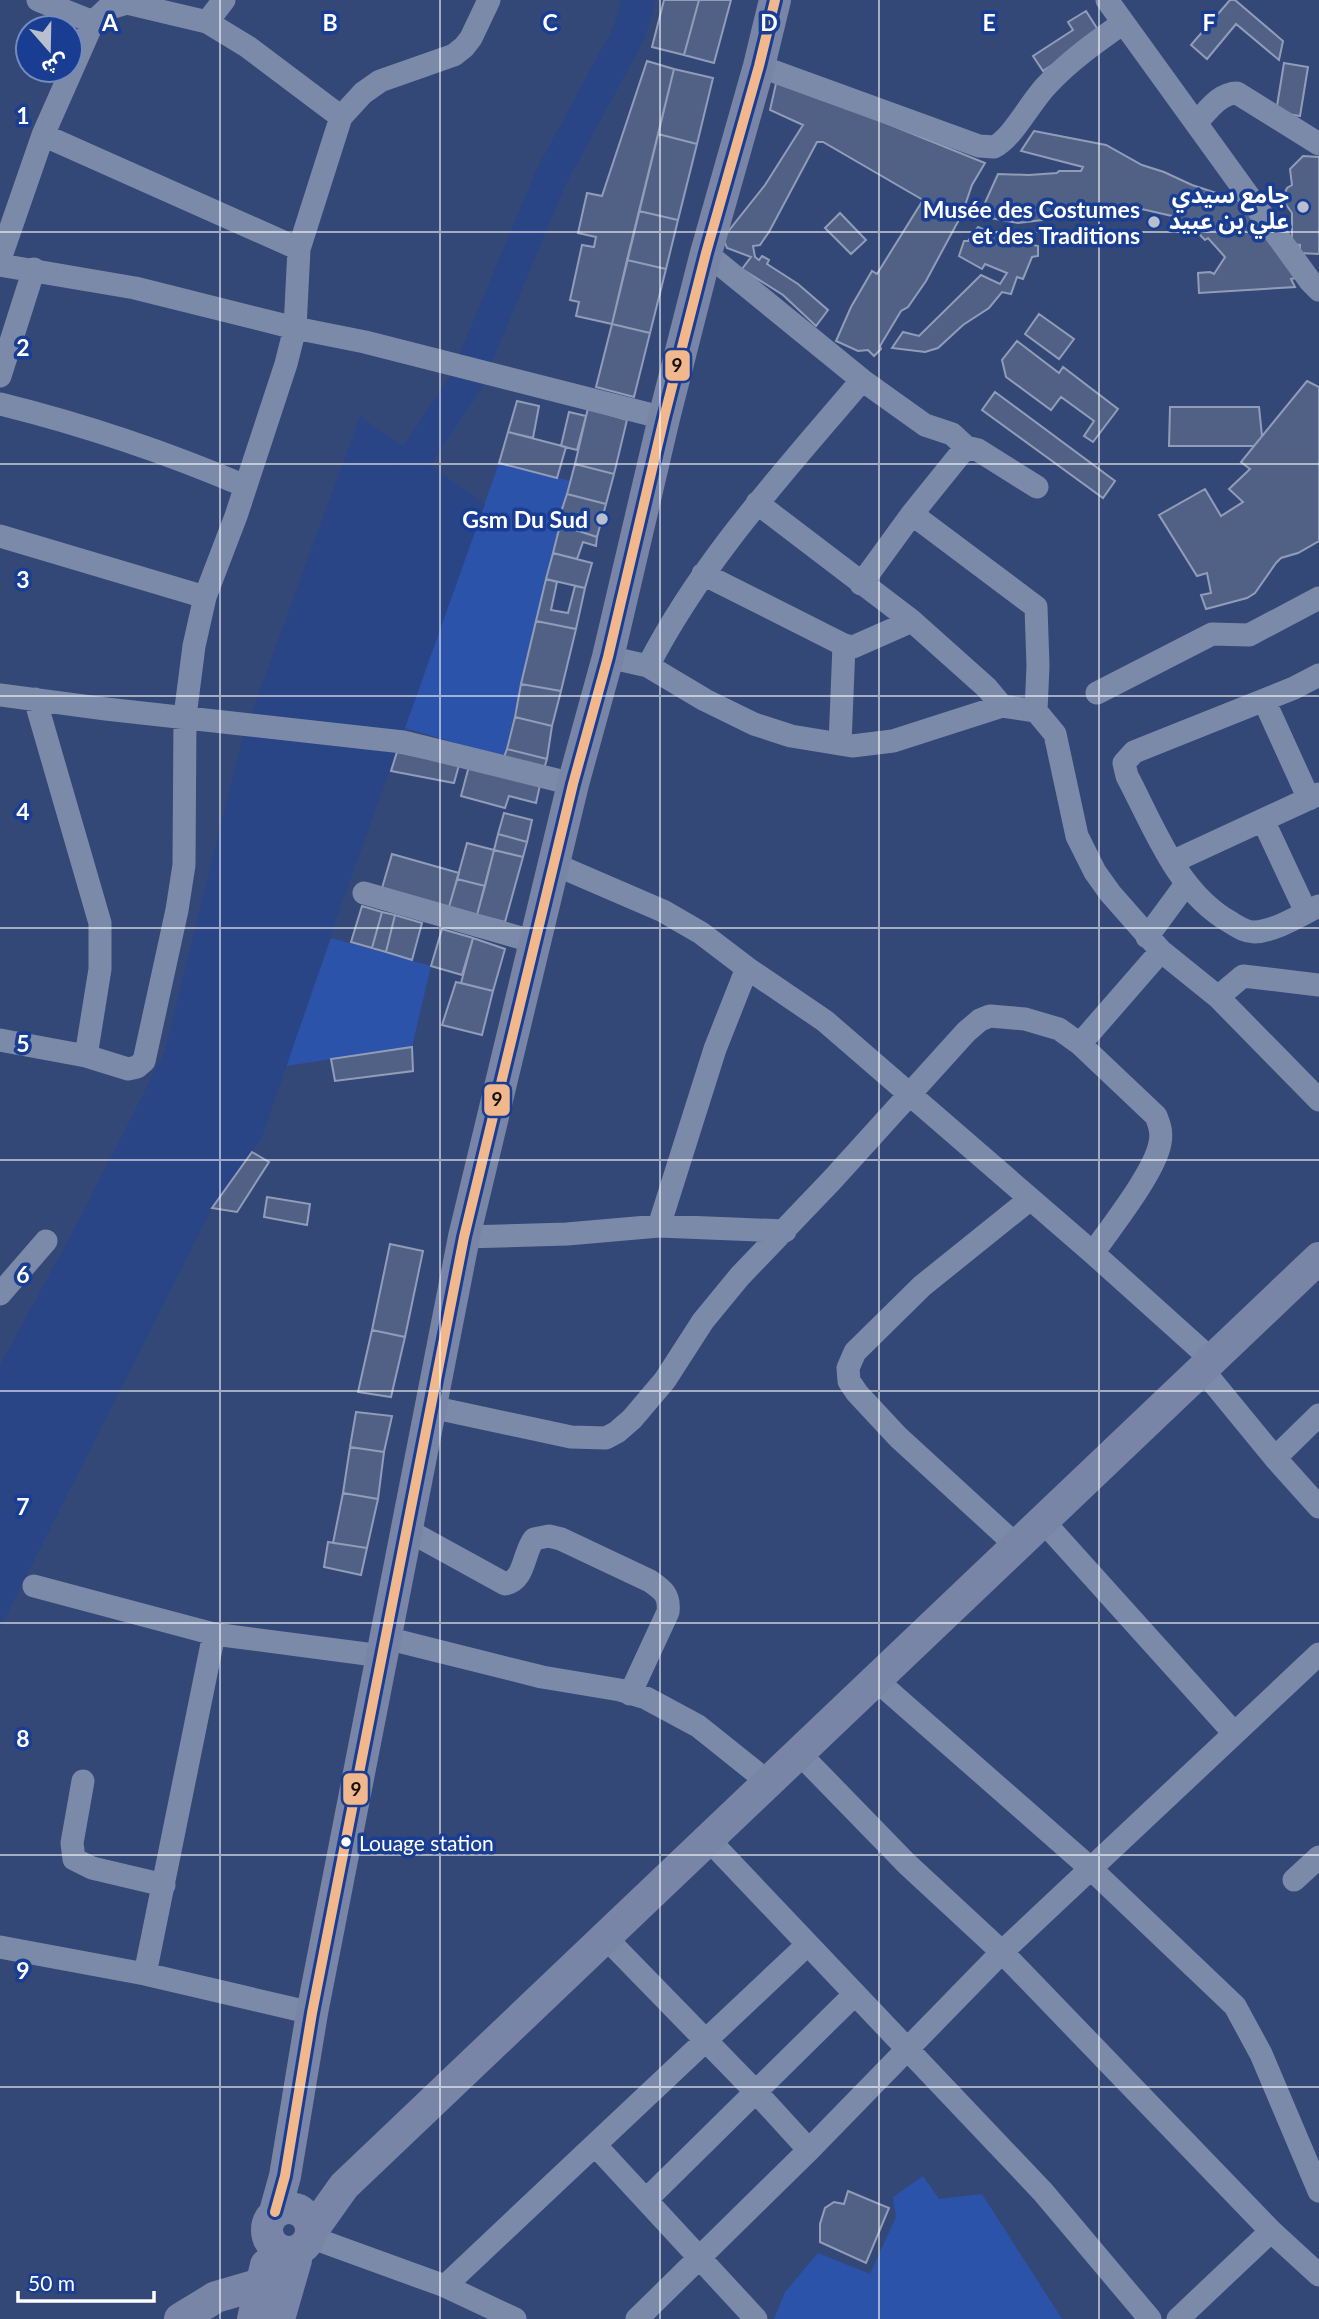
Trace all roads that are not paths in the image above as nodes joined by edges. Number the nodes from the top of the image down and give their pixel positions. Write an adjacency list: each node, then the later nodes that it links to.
1 (38, 0): 6 (street)
2 (223, 0): 7 (street)
3 (489, 0): 10 (street)
4 (775, 0): 9 (main road)
5 (1107, 0): 8 (street)
6 (93, 22): 7 (street); 12 (street)
7 (207, 22): 10 (street)
8 (1124, 23): 9 (street); 11 (street)
9 (759, 66): 15 (main road)
10 (341, 117): 14 (street)
11 (1196, 123): 13 (street); 19 (street)
12 (43, 135): 14 (street); 16 (street)
13 (1319, 144)
14 (299, 249): 20 (street)
15 (706, 253): 22 (street); 24 (main road)
16 (0, 259)
17 (0, 265): 18 (street)
18 (34, 269): 20 (street); 21 (street)
19 (1319, 290)
20 (295, 328): 24 (street); 26 (street)
21 (0, 376)
22 (862, 380): 25 (street); 28 (street)
23 (0, 404): 26 (street)
24 (664, 418): 37 (main road)
25 (966, 447): 27 (street); 29 (street)
26 (245, 486): 33 (street)
27 (1037, 487)
28 (757, 503): 31 (street); 32 (street)
29 (912, 514): 32 (street); 45 (street)
30 (0, 536): 33 (street)
31 (703, 573): 36 (street); 38 (street)
32 (861, 584): 35 (street)
33 (205, 597): 46 (street)
34 (1319, 598): 40 (street)
35 (912, 621): 36 (street); 44 (street)
36 (844, 645): 47 (street)
37 (608, 657): 38 (street); 48 (main road)
38 (648, 666): 47 (street)
39 (1319, 674): 43 (street)
40 (1097, 693)
41 (0, 695): 42 (street)
42 (35, 699): 46 (street); 63 (street)
43 (1264, 700): 49 (street); 51 (street)
44 (1002, 706): 45 (street); 47 (street)
45 (1036, 710): 57 (street)
46 (185, 716): 48 (street); 63 (street)
47 (840, 744)
48 (573, 784): 52 (main road)
49 (1314, 796): 50 (street)
50 (1264, 820): 51 (street); 55 (street)
51 (1172, 862): 53 (street)
52 (554, 864): 56 (main road); 58 (street)
53 (1186, 884): 55 (street); 57 (street)
54 (364, 893): 56 (street)
55 (1312, 909)
56 (535, 942): 69 (main road)
57 (1154, 944): 60 (street); 62 (street)
58 (747, 968): 64 (street); 67 (street)
59 (1319, 985): 60 (street)
60 (1218, 997): 65 (street)
61 (0, 1040): 63 (street)
62 (1080, 1044): 64 (street); 71 (street)
63 (86, 1056)
64 (908, 1094): 66 (street); 68 (street)
65 (1319, 1100)
66 (1030, 1200): 71 (street); 81 (street)
67 (659, 1226): 68 (street); 69 (street)
68 (785, 1231): 75 (street)
69 (464, 1237): 75 (main road)
70 (46, 1241): 73 (street)
71 (1093, 1253): 74 (street)
72 (1319, 1258): 74 (main road)
73 (0, 1294)
74 (1207, 1365): 77 (street); 79 (main road)
75 (431, 1407): 80 (main road)
76 (1319, 1415): 77 (street)
77 (1275, 1458): 78 (street)
78 (1319, 1507)
79 (1043, 1521): 81 (main road); 88 (street)
80 (407, 1530): 84 (main road); 87 (street)
81 (1017, 1546): 86 (main road)
82 (34, 1586): 83 (street)
83 (214, 1634): 84 (street); 96 (street)
84 (384, 1647): 87 (street); 103 (main road)
85 (1319, 1654): 88 (street)
86 (876, 1680): 89 (main road); 94 (street)
87 (631, 1694): 91 (street)
88 (1234, 1733): 94 (street)
89 (799, 1753): 91 (main road); 100 (street)
90 (83, 1782): 96 (street)
91 (768, 1782): 92 (main road)
92 (708, 1839): 97 (main road); 98 (street)
93 (1319, 1857): 95 (street)
94 (1089, 1867): 100 (street); 109 (street)
95 (1294, 1880)
96 (164, 1885): 101 (street)
97 (605, 1937): 104 (street); 112 (main road)
98 (807, 1945): 102 (street); 104 (street)
99 (0, 1947): 101 (street)
100 (1002, 1952): 105 (street); 111 (street)
101 (145, 1974): 103 (street)
102 (855, 1994): 105 (street); 106 (street)
103 (312, 2013): 112 (main road)
104 (706, 2042): 106 (street); 107 (street)
105 (908, 2050): 108 (street); 123 (street)
106 (756, 2092): 108 (street); 110 (street)
107 (596, 2146): 110 (street); 116 (street)
108 (809, 2150): 113 (street)
109 (1319, 2191)
110 (647, 2199): 113 (street)
111 (1271, 2231): 114 (street); 124 (street)
112 (294, 2235): 115 (main road); 116 (street); 119 (main road)
113 (698, 2258): 121 (street); 122 (street)
114 (1319, 2275)
115 (262, 2283): 117 (main road); 118 (main road)
116 (445, 2286): 120 (street)
117 (180, 2319)
118 (253, 2319)
119 (279, 2319)
120 (515, 2319)
121 (637, 2319)
122 (756, 2319)
123 (1150, 2319)
124 (1178, 2319)

